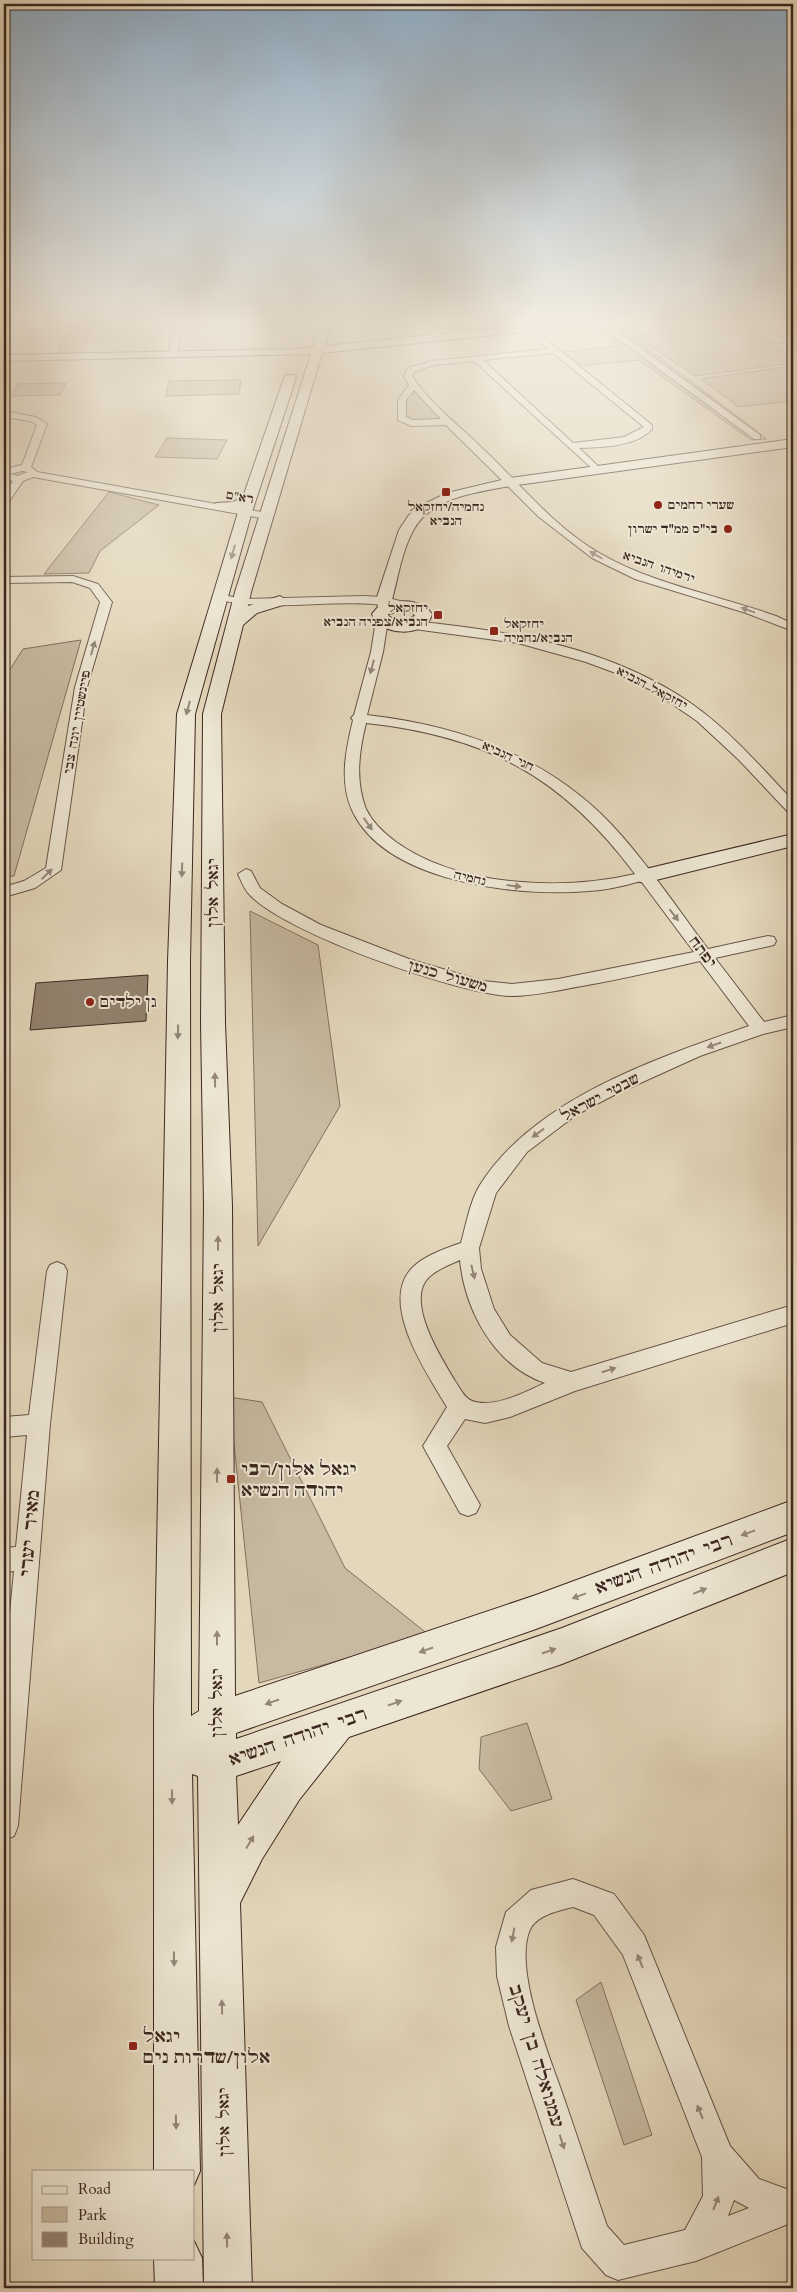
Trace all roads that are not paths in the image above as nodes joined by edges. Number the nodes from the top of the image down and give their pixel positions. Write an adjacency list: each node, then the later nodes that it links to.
1 (40, 430): 12 (street)
2 (280, 430): 18 (main road, יגאל אלון)
3 (457, 430): 14 (street)
4 (555, 430): 9 (street)
5 (646, 430): 9 (street)
6 (747, 430): 7 (street)
7 (757, 437)
8 (793, 443): 10 (main road, נחמיה)
9 (572, 446): 10 (street)
10 (596, 469): 14 (main road, נחמיה)
11 (6, 470): 12 (street); 13 (street)
12 (29, 471): 13 (street); 16 (street, רא"ם)
13 (20, 478): 15 (street)
14 (510, 482): 24 (main road, נחמיה); 26 (street, ירמיהו הנביא, one-way to 14)
15 (4, 501)
16 (206, 505): 17 (street, רא"ם); 18 (street, רא"ם)
17 (222, 506): 18 (main road)
18 (252, 510): 22 (main road, יגאל אלון)
19 (4, 580): 33 (street, פיינשטיין יונה צבי, one-way to 19)
20 (363, 599): 21 (street); 22 (street); 24 (street)
21 (280, 601): 22 (main road)
22 (235, 603): 51 (main road, יגאל אלון, one-way to 22); 53 (main road, יגאל אלון, one-way to 53)
23 (415, 608): 24 (main road); 25 (main road); 27 (street, יחזקאל הנביא)
24 (384, 609): 25 (main road); 28 (street, נחמיה, one-way to 28)
25 (410, 625): 27 (street, יחזקאל הנביא)
26 (793, 628)
27 (474, 631): 29 (street, יחזקאל הנביא)
28 (358, 718): 32 (street, חגי הנביא); 32 (street, נחמיה, one-way to 32)
29 (793, 810)
30 (793, 840): 32 (street, נחמיה)
31 (246, 874): 35 (street, משעול כנען)
32 (644, 876): 35 (street, יפתח, one-way to 35)
33 (4, 892)
34 (768, 941): 35 (street)
35 (705, 954): 37 (street, יפתח)
36 (793, 1021): 37 (street, שבטי ישראל)
37 (760, 1029): 38 (street, שבטי ישראל, one-way to 38)
38 (469, 1248): 41 (street, שבטי ישראל, one-way to 41); 42 (street)
39 (57, 1271): 43 (street, מאיר יערי)
40 (793, 1314): 41 (street, one-way to 40)
41 (571, 1382): 42 (street)
42 (460, 1407): 45 (street)
43 (39, 1424): 44 (street); 48 (street, מאיר יערי)
44 (4, 1427)
45 (468, 1505)
46 (793, 1516): 51 (main road, רבי יהודה הנשיא, one-way to 51)
47 (793, 1555): 52 (main road, רבי יהודה הנשיא, one-way to 47)
48 (28, 1558): 49 (street); 50 (street, מאיר יערי)
49 (4, 1560)
50 (13, 1626): 55 (street, מאיר יערי)
51 (217, 1722): 53 (main road, רבי יהודה הנשיא); 54 (main road, יגאל אלון)
52 (338, 1722): 54 (main road, רבי יהודה הנשיא); 56 (main road, one-way to 52)
53 (172, 1748): 54 (main road, רבי יהודה הנשיא); 58 (main road, יגאל אלון, one-way to 58)
54 (217, 1764): 56 (main road, יגאל אלון)
55 (4, 1826)
56 (219, 1901): 63 (main road, יגאל אלון, one-way to 56)
57 (718, 2157): 59 (street, עמנואלה בן יעקב); 60 (street, עמנואלה בן יעקב, one-way to 57); 60 (street, עמנואלה בן יעקב, one-way to 60)
58 (177, 2170)
59 (791, 2206): 60 (street, עמנואלה בן יעקב)
60 (696, 2244)
61 (178, 2260): 62 (main road)
62 (178, 2288)
63 (228, 2288)

